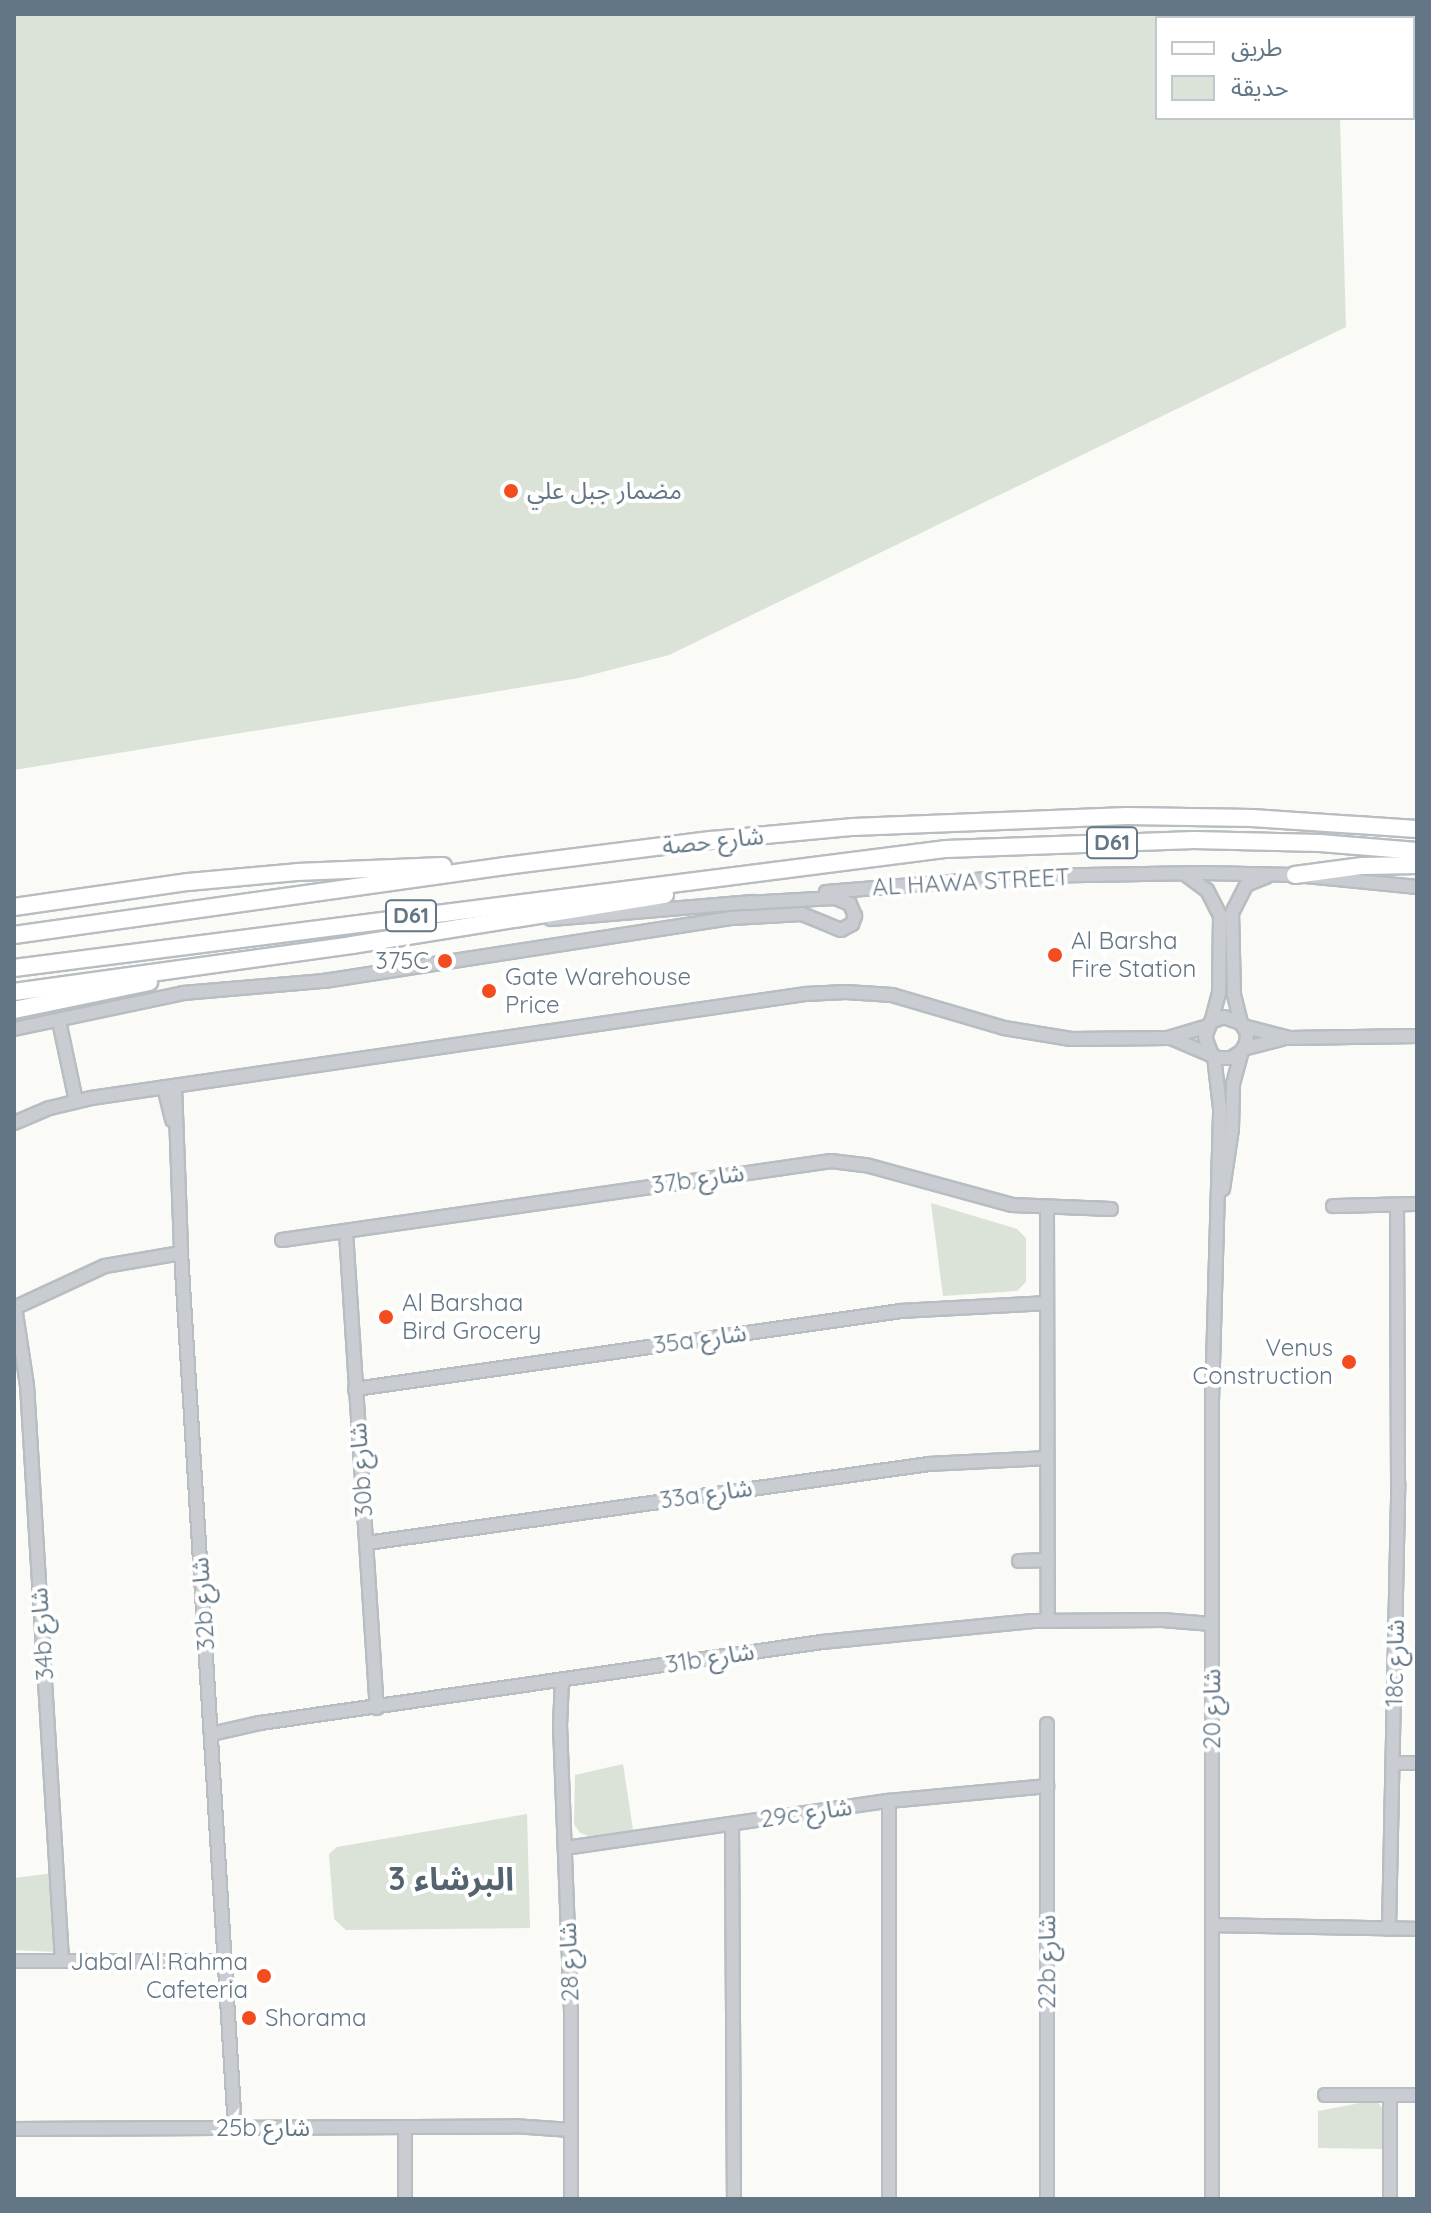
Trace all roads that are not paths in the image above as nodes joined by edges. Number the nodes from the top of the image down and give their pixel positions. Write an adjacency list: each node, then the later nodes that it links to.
1 (1417, 829): 4 (main road, شارع حصة / D61)
2 (1417, 851): 5 (main road, شارع حصة / D61)
3 (1417, 865): 7 (main road)
4 (505, 866): 10 (main road); 12 (main road, شارع حصة / D61)
5 (808, 866): 11 (main road, شارع حصة / D61); 14 (main road, شارع حصة / D61)
6 (1186, 875): 7 (street, AL HAWA STREET); 9 (street, AL HAWA STREET); 18 (street)
7 (1288, 875): 8 (street, AL HAWA STREET); 19 (street)
8 (1417, 887)
9 (747, 903): 11 (street, AL HAWA STREET); 17 (street)
10 (14, 907)
11 (527, 915): 13 (main road, شارع حصة / D61)
12 (14, 935)
13 (203, 966): 15 (main road, D61); 16 (main road)
14 (14, 968)
15 (14, 992)
16 (14, 1010)
17 (59, 1021): 20 (street); 27 (street)
18 (1210, 1024): 19 (street); 22 (street); 25 (street)
19 (1242, 1024): 23 (street); 24 (street)
20 (14, 1029)
21 (1417, 1036): 23 (street)
22 (1168, 1038): 25 (street); 26 (street)
23 (1289, 1038): 24 (street)
24 (1243, 1050): 25 (street); 34 (street, شارع 20)
25 (1213, 1054): 34 (street, شارع 20)
26 (170, 1086): 27 (street); 37 (street, 32b شارع)
27 (76, 1101): 28 (street)
28 (14, 1123)
29 (1417, 1204): 31 (street)
30 (1333, 1206): 31 (street)
31 (1397, 1206): 51 (street, 18c شارع)
32 (1047, 1207): 33 (street, 37b شارع); 35 (street, 37b شارع); 38 (street)
33 (1111, 1209)
34 (1218, 1220): 46 (street, شارع 20)
35 (346, 1232): 36 (street, 37b شارع); 40 (street, 30b شارع)
36 (282, 1240)
37 (181, 1253): 39 (street); 50 (street, 32b شارع)
38 (1047, 1303): 40 (street, 35a شارع); 41 (street)
39 (14, 1308): 61 (street, 34b شارع)
40 (355, 1389): 42 (street, 30b شارع)
41 (1047, 1458): 42 (street, 33a شارع); 43 (street)
42 (367, 1543): 48 (street, 30b شارع)
43 (1048, 1560): 44 (street); 45 (street)
44 (1019, 1561)
45 (1048, 1620): 46 (street, 31b شارع); 47 (street, 31b شارع)
46 (1212, 1620): 59 (street, شارع 20)
47 (556, 1681): 48 (street, 31b شارع); 56 (street, شارع 28)
48 (377, 1708): 50 (street, 31b شارع)
49 (1047, 1724): 53 (street, 22b شارع)
50 (211, 1728): 62 (street, 32b شارع)
51 (1393, 1763): 52 (street); 57 (street, 18c شارع)
52 (1417, 1763)
53 (1047, 1786): 54 (street, 29c شارع); 74 (street, 22b شارع)
54 (889, 1801): 55 (street, 29c شارع); 73 (street)
55 (732, 1824): 56 (street, 29c شارع); 72 (street)
56 (565, 1848): 66 (street, شارع 28)
57 (1389, 1929): 58 (street); 59 (street)
58 (1417, 1929)
59 (1212, 1930): 75 (street, شارع 20)
60 (14, 1961): 61 (street)
61 (62, 1961): 62 (street)
62 (224, 1961): 68 (street, 32b شارع)
63 (1325, 2095): 64 (street)
64 (1390, 2095): 65 (street); 76 (street)
65 (1417, 2095)
66 (571, 2125): 67 (street, 25b شارع); 71 (street, شارع 28)
67 (405, 2127): 68 (street, 25b شارع); 70 (street)
68 (229, 2128): 69 (street, 25b شارع)
69 (14, 2129)
70 (405, 2199)
71 (571, 2199)
72 (734, 2199)
73 (889, 2199)
74 (1047, 2199)
75 (1212, 2199)
76 (1390, 2199)

